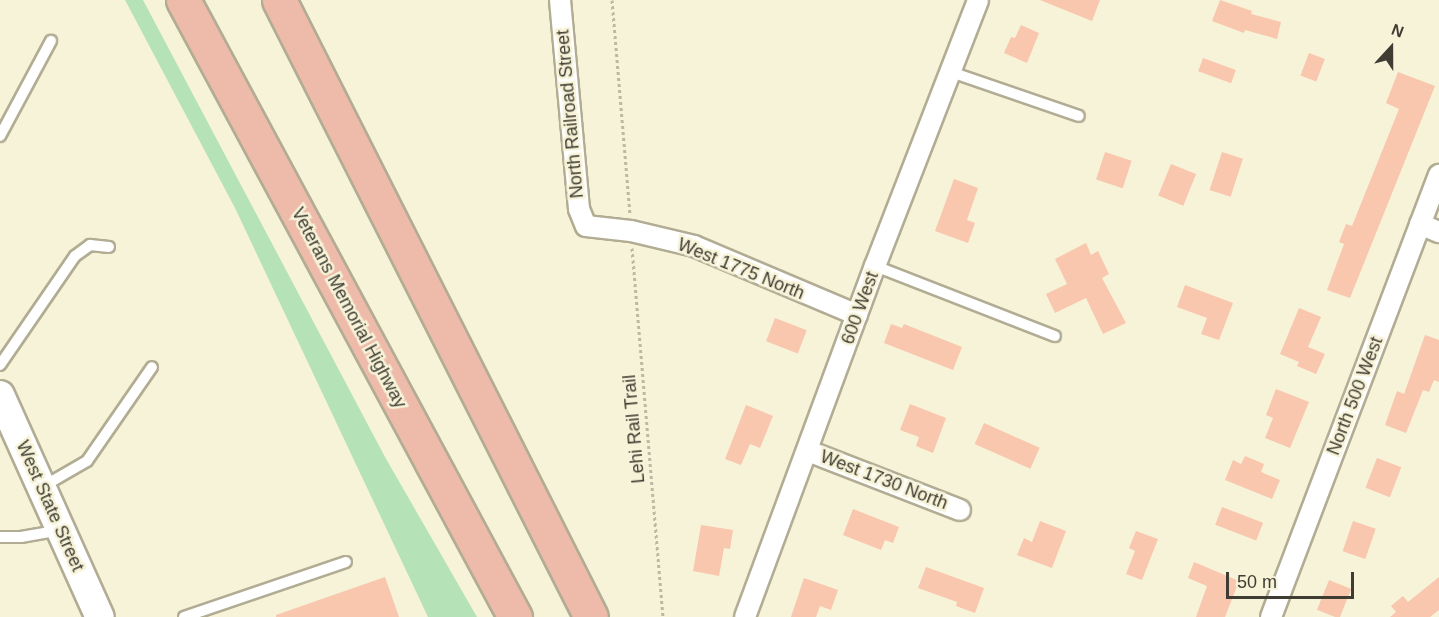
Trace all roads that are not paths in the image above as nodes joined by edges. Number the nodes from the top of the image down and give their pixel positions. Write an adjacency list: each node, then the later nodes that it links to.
1 (183, 0): 29 (highway, Veterans Memorial Highway)
2 (279, 0): 30 (highway)
3 (560, 0): 11 (street, North Railroad Street)
4 (978, 0): 6 (street, 600 West)
5 (51, 41): 8 (lane)
6 (951, 72): 7 (lane); 14 (street, 600 West)
7 (1079, 116)
8 (0, 136)
9 (1439, 175): 10 (street, North 500 West)
10 (1420, 224): 12 (street); 32 (street, North 500 West)
11 (586, 226): 15 (street, West 1775 North)
12 (1439, 232)
13 (109, 247): 17 (lane)
14 (875, 266): 15 (street, 600 West); 16 (lane)
15 (858, 315): 21 (street, 600 West)
16 (1055, 336)
17 (0, 365)
18 (152, 367): 22 (lane)
19 (0, 395): 20 (main road, West State Street)
20 (6, 422): 22 (main road, West State Street)
21 (808, 451): 23 (street, West 1730 North); 31 (street, 600 West)
22 (41, 487): 24 (main road, West State Street)
23 (960, 510)
24 (61, 530): 25 (lane); 27 (main road, West State Street)
25 (0, 537)
26 (346, 562): 28 (lane)
27 (100, 617)
28 (184, 617)
29 (515, 617)
30 (591, 617)
31 (745, 617)
32 (1271, 617)

